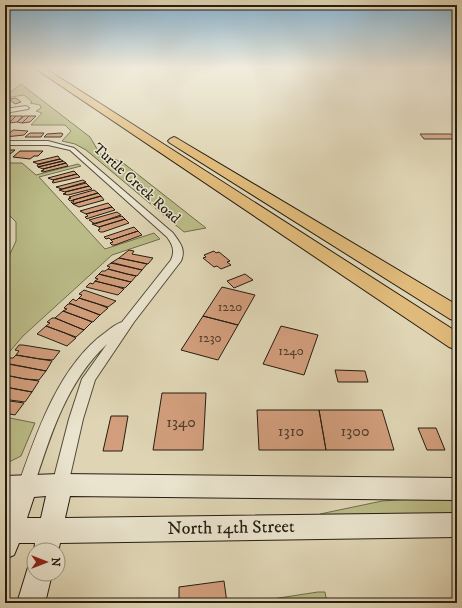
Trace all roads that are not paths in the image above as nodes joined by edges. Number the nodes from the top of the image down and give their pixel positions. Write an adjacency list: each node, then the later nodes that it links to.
1 (73, 95): 8 (highway)
2 (99, 95): 6 (highway)
3 (26, 108): 4 (street)
4 (5, 111)
5 (5, 143): 7 (street, Turtle Creek Road)
6 (457, 314)
7 (130, 319): 9 (street, Turtle Creek Road); 10 (street, Turtle Creek Road)
8 (457, 342)
9 (60, 485): 10 (main road); 11 (main road); 14 (main road)
10 (16, 487): 13 (main road)
11 (457, 489)
12 (457, 525): 14 (main road, North 14th Street)
13 (7, 536): 14 (main road, North 14th Street)
14 (49, 540)
15 (37, 582): 16 (main road)
16 (31, 603)

